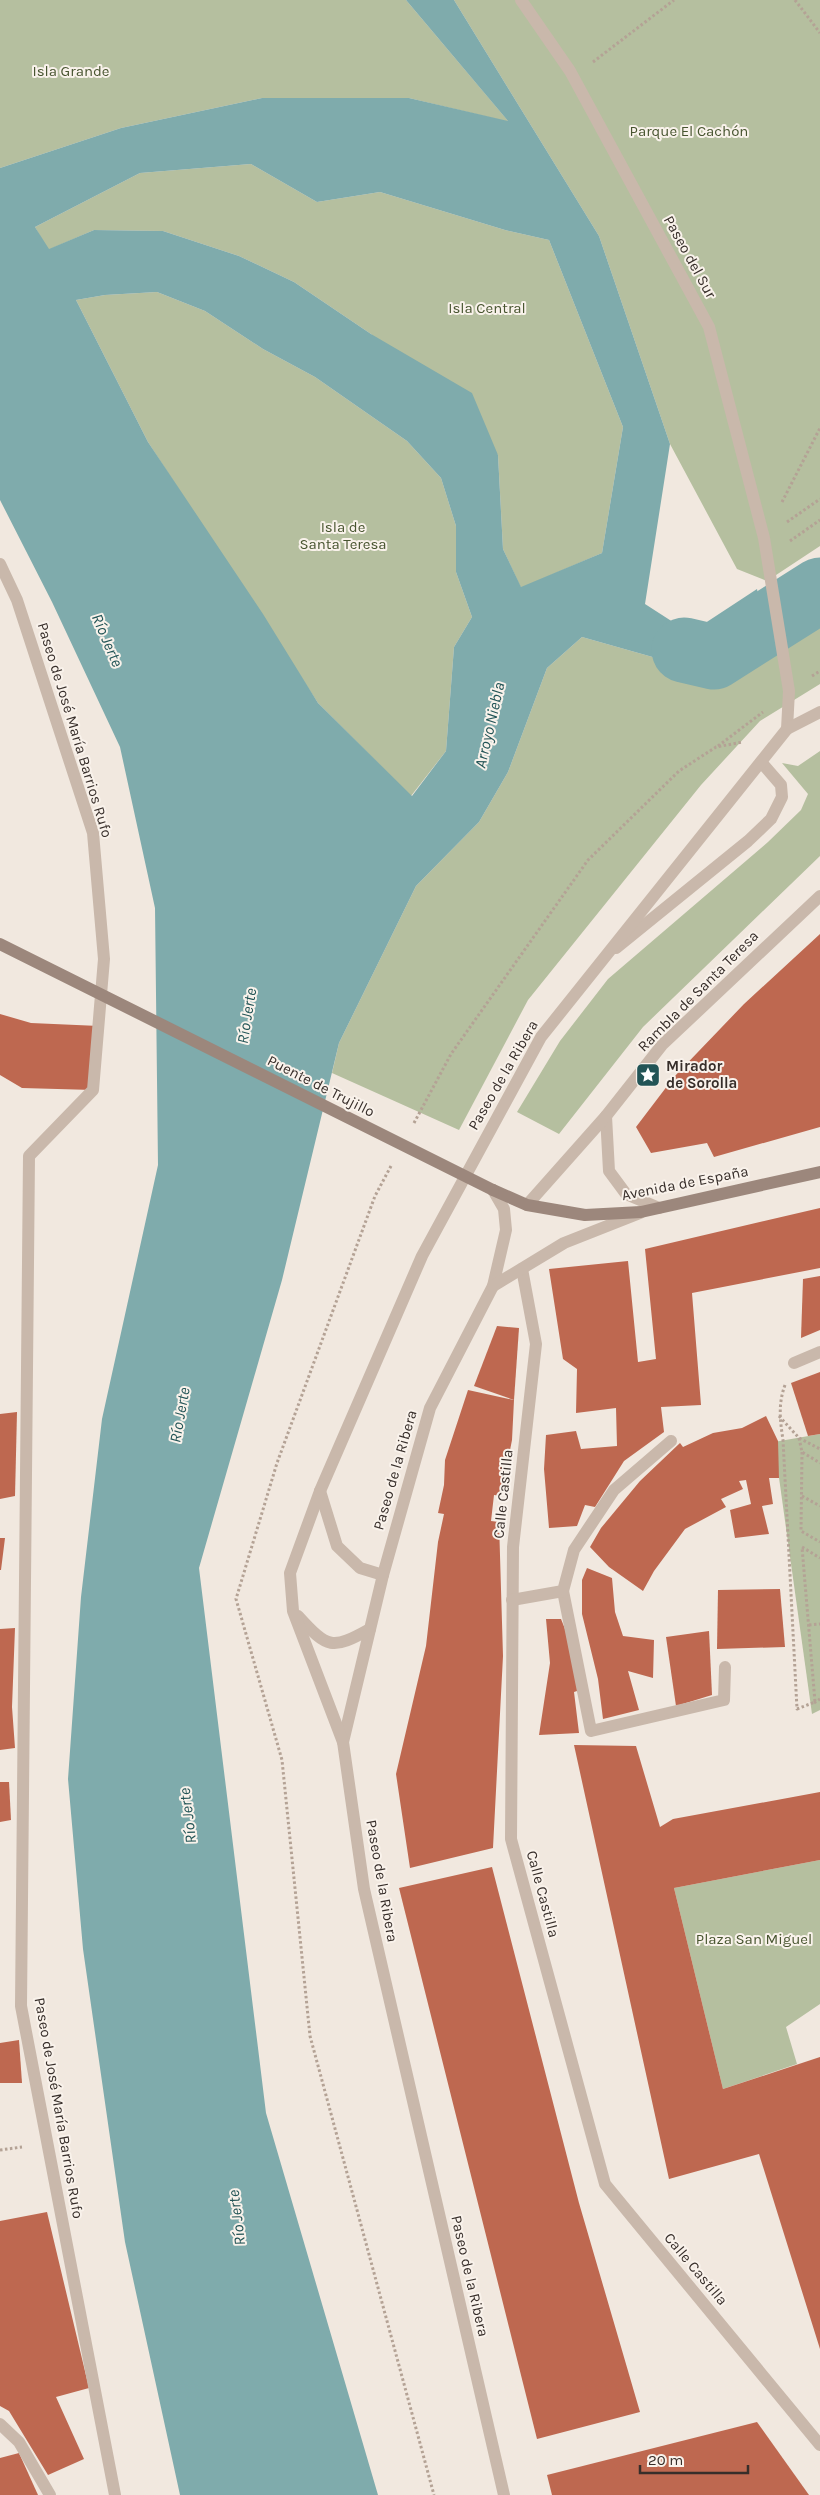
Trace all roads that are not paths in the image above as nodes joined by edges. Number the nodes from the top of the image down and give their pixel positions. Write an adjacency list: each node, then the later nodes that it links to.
1 (521, 0): 4 (street, Paseo del Sur)
2 (0, 564): 31 (street, Paseo de José María Barrios Rufo)
3 (820, 712): 4 (street, Paseo de la Ribera)
4 (787, 729): 5 (street, Paseo de la Ribera)
5 (761, 762): 8 (street, Paseo de la Ribera); 8 (street)
6 (820, 896): 9 (street, Rambla de Santa Teresa)
7 (0, 944): 11 (main road, Puente de Trujillo, bridge)
8 (602, 960): 20 (street, Paseo de la Ribera)
9 (606, 1116): 12 (street, Rambla de Santa Teresa); 13 (street)
10 (820, 1172): 13 (main road, Avenida de España)
11 (493, 1190): 12 (main road, Puente de Trujillo); 16 (street, Paseo de la Ribera)
12 (527, 1205): 14 (main road, Avenida de España)
13 (659, 1208): 14 (main road, Avenida de España)
14 (642, 1212): 15 (street)
15 (522, 1269): 16 (street); 23 (street, Calle Castilla)
16 (493, 1286): 21 (street, Paseo de la Ribera)
17 (820, 1352): 18 (street)
18 (794, 1363)
19 (671, 1441): 22 (street)
20 (320, 1490): 21 (street); 24 (street)
21 (383, 1574): 25 (street, Paseo de la Ribera)
22 (563, 1591): 23 (street); 26 (street)
23 (512, 1600): 29 (street, Calle Castilla)
24 (293, 1611): 25 (street); 27 (street)
25 (370, 1629): 27 (street, Paseo de la Ribera)
26 (725, 1667)
27 (343, 1742): 32 (street, Paseo de la Ribera)
28 (0, 2424): 30 (street)
29 (820, 2445)
30 (50, 2495)
31 (115, 2495)
32 (504, 2495)

